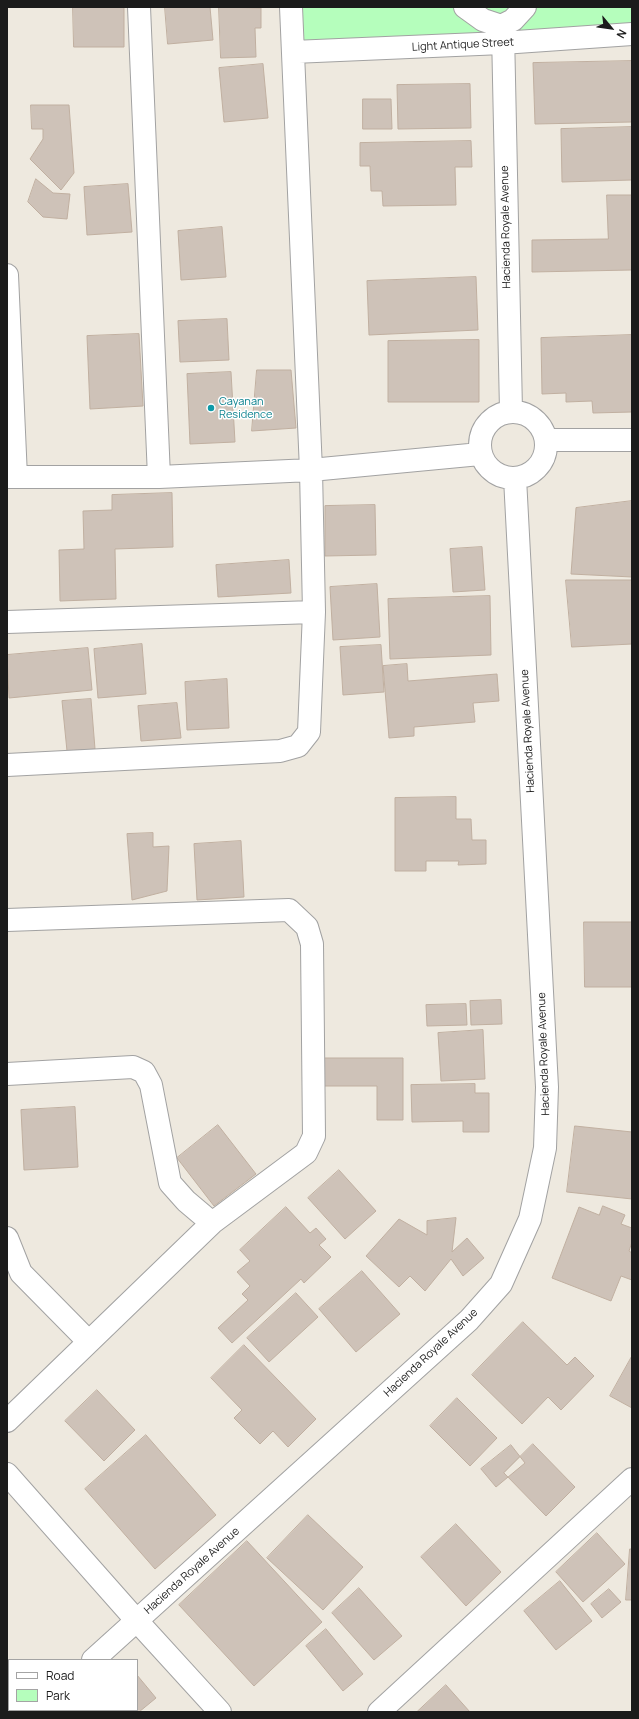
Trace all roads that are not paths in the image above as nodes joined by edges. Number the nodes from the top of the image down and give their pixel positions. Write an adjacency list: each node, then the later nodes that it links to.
1 (139, 7): 15 (street)
2 (291, 7): 7 (street)
3 (465, 7): 6 (street)
4 (525, 7): 6 (street)
5 (632, 34): 6 (street, Light Antique Street)
6 (501, 35): 7 (street, Light Antique Street); 9 (street, Hacienda Royale Avenue)
7 (293, 52): 13 (street)
8 (7, 275): 14 (street)
9 (511, 411): 10 (street); 12 (street)
10 (546, 440): 11 (street); 16 (street)
11 (632, 440)
12 (480, 454): 13 (street); 16 (street)
13 (311, 470): 15 (street); 17 (street)
14 (11, 477): 15 (street)
15 (159, 477)
16 (515, 478): 28 (street, Hacienda Royale Avenue)
17 (314, 612): 18 (street); 19 (street)
18 (7, 622)
19 (7, 765)
20 (7, 920): 22 (street)
21 (7, 1074): 22 (street)
22 (212, 1223): 24 (street)
23 (7, 1238): 24 (street)
24 (89, 1342): 25 (street)
25 (7, 1421)
26 (7, 1474): 28 (street)
27 (632, 1478): 31 (street)
28 (136, 1621): 29 (street, Hacienda Royale Avenue); 30 (street)
29 (94, 1659)
30 (220, 1712)
31 (379, 1712)

